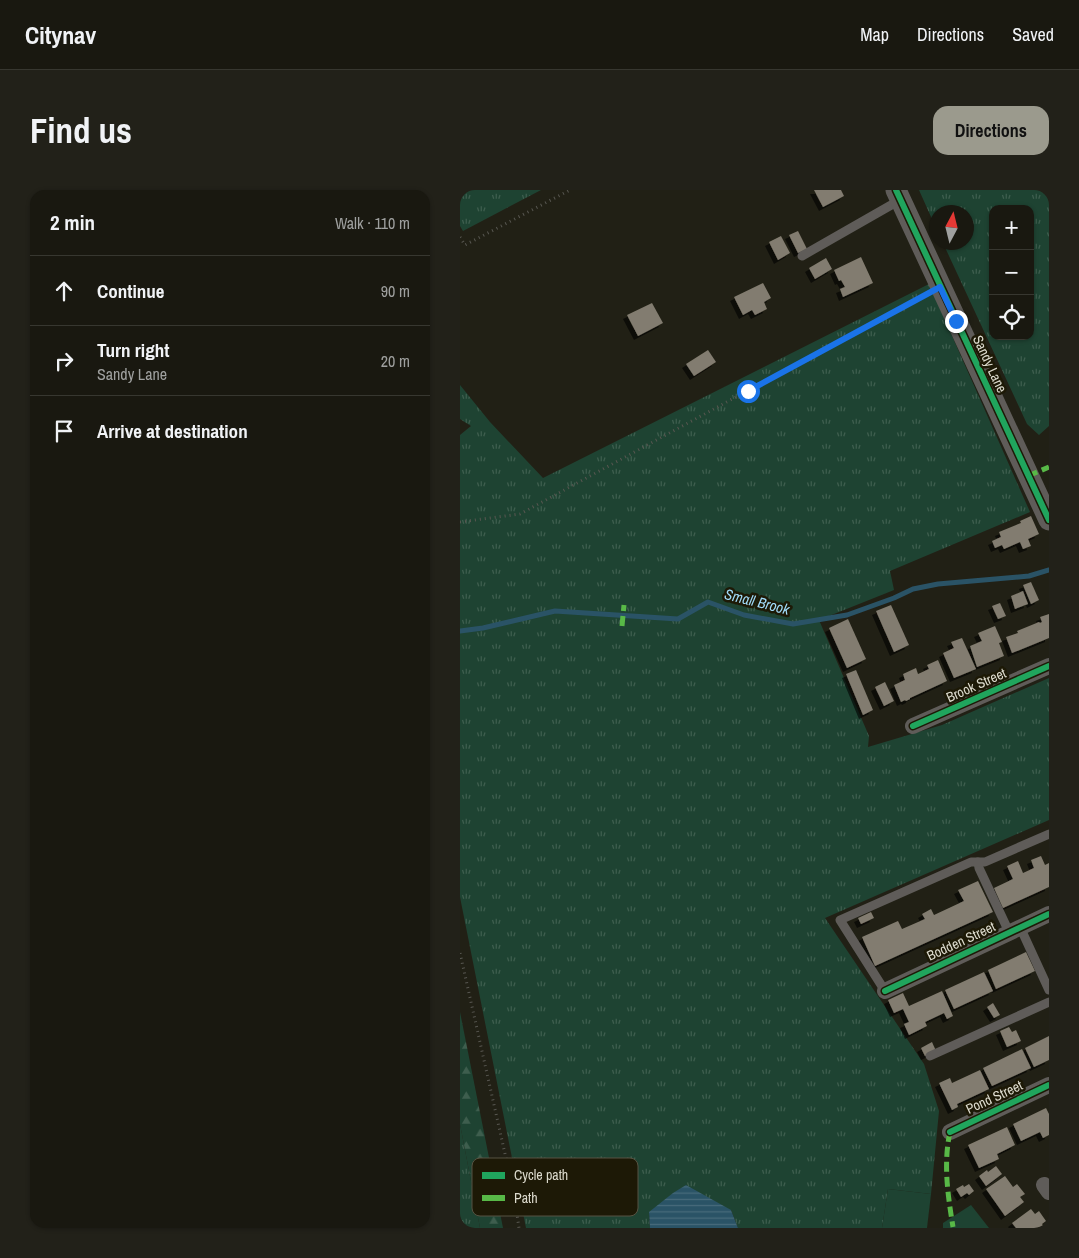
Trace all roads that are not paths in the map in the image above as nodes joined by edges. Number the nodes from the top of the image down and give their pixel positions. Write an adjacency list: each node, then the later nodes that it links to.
1 (898, 195): 2 (lane); 3 (street, Sandy Lane)
2 (802, 256)
3 (1049, 520)
4 (1049, 666): 5 (street, Brook Street)
5 (913, 726)
6 (1049, 834): 7 (lane)
7 (978, 862): 9 (lane); 11 (lane)
8 (1049, 914): 9 (street, Bodden Street)
9 (1014, 930): 10 (lane); 11 (street, Bodden Street)
10 (1049, 990)
11 (885, 991)
12 (1049, 1002): 13 (lane)
13 (930, 1056)
14 (1049, 1085): 15 (street, Pond Street)
15 (950, 1132)

